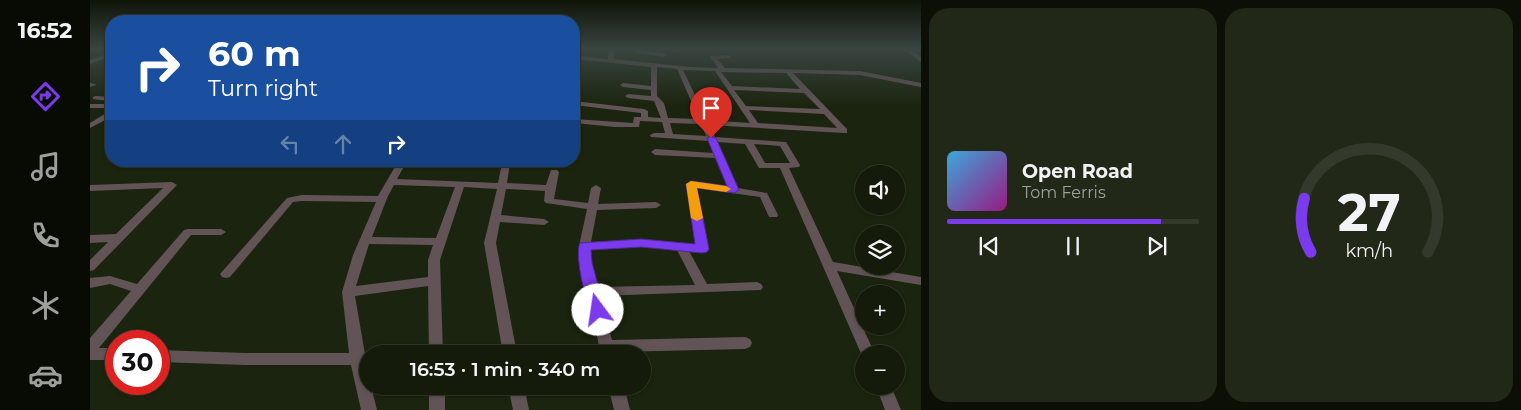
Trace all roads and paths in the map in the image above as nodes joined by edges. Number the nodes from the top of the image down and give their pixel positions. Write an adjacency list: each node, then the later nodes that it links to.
1 (654, 68): 8 (street)
2 (679, 68): 24 (street)
3 (682, 68): 4 (street)
4 (720, 70): 5 (street); 9 (street)
5 (787, 71): 7 (street); 10 (street)
6 (623, 85): 8 (street)
7 (921, 85)
8 (655, 88): 14 (street)
9 (730, 88): 10 (street); 18 (street)
10 (806, 91): 19 (street)
11 (628, 96): 14 (street)
12 (95, 98): 13 (street)
13 (105, 99)
14 (657, 99): 22 (street)
15 (580, 104): 21 (street)
16 (90, 106): 17 (street)
17 (105, 106)
18 (744, 108): 19 (street); 26 (street)
19 (826, 112): 26 (street)
20 (105, 117): 25 (street)
21 (645, 119): 22 (street); 23 (street)
22 (666, 120): 24 (street); 28 (street)
23 (580, 122)
24 (704, 122): 26 (street); 29 (street)
25 (90, 126)
26 (756, 126)
27 (654, 135): 28 (street)
28 (670, 136): 29 (street)
29 (711, 138): 30 (street); 32 (street)
30 (748, 141): 33 (street); 33 (street)
31 (655, 152): 32 (street)
32 (719, 156): 43 (street)
33 (784, 166): 57 (street)
34 (400, 167): 37 (street)
35 (505, 167): 39 (street)
36 (554, 172): 41 (street)
37 (391, 182): 38 (street); 44 (street)
38 (461, 184): 39 (street); 54 (street)
39 (502, 186): 41 (street); 48 (street)
40 (90, 188): 51 (street)
41 (550, 188): 46 (street)
42 (596, 188): 46 (street)
43 (734, 190): 47 (street); 56 (street)
44 (382, 199): 53 (street); 59 (street)
45 (656, 205): 46 (street)
46 (592, 208): 55 (street)
47 (773, 215)
48 (495, 218): 49 (street); 70 (street)
49 (544, 222)
50 (221, 232): 64 (street)
51 (119, 238): 52 (street); 58 (street)
52 (90, 239)
53 (366, 240): 54 (street); 66 (street)
54 (440, 242): 60 (street)
55 (585, 246): 56 (street); 67 (street)
56 (680, 246): 65 (street)
57 (829, 266): 61 (street); 72 (street)
58 (90, 267)
59 (226, 274)
60 (434, 281): 66 (street); 69 (street)
61 (921, 281)
62 (90, 283): 64 (street)
63 (757, 287): 65 (street)
64 (140, 289): 73 (street)
65 (703, 289): 67 (street)
66 (348, 292): 78 (street)
67 (593, 292): 71 (street)
68 (745, 343): 74 (street)
69 (436, 345)
70 (508, 345)
71 (606, 345)
72 (864, 345)
73 (90, 348)
74 (651, 348)
75 (90, 354): 76 (street)
76 (105, 354)
77 (170, 356): 78 (street)
78 (357, 359): 83 (street)
79 (437, 395): 84 (street)
80 (518, 395): 85 (street)
81 (618, 395): 86 (street)
82 (887, 395): 87 (street)
83 (369, 410)
84 (437, 410)
85 (521, 410)
86 (622, 410)
87 (893, 410)

